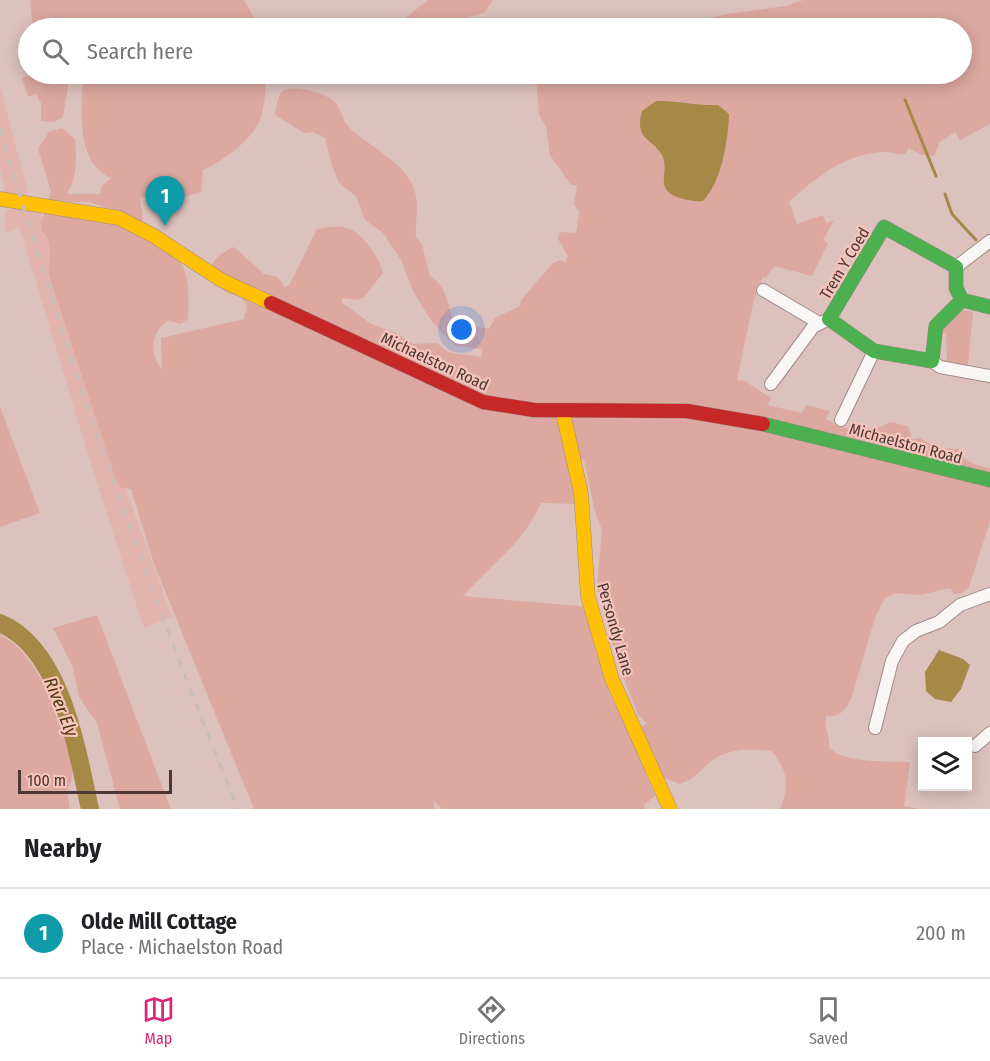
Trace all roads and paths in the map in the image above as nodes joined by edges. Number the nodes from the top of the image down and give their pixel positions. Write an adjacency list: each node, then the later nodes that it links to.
1 (0, 198): 12 (street, Michaelston Road)
2 (990, 241): 3 (street)
3 (956, 267): 5 (street); 7 (street, Trem Y Coed)
4 (763, 290): 7 (street)
5 (962, 300): 6 (street); 9 (street)
6 (990, 307)
7 (824, 321): 8 (street, Trem Y Coed); 11 (street)
8 (874, 351): 9 (street, Trem Y Coed); 13 (street)
9 (932, 362): 10 (street)
10 (990, 376)
11 (771, 384)
12 (563, 413): 14 (street, Michaelston Road); 19 (street, Persondy Lane)
13 (841, 420)
14 (990, 480)
15 (990, 594): 16 (street)
16 (875, 728)
17 (990, 733): 18 (street)
18 (975, 746)
19 (669, 809)

